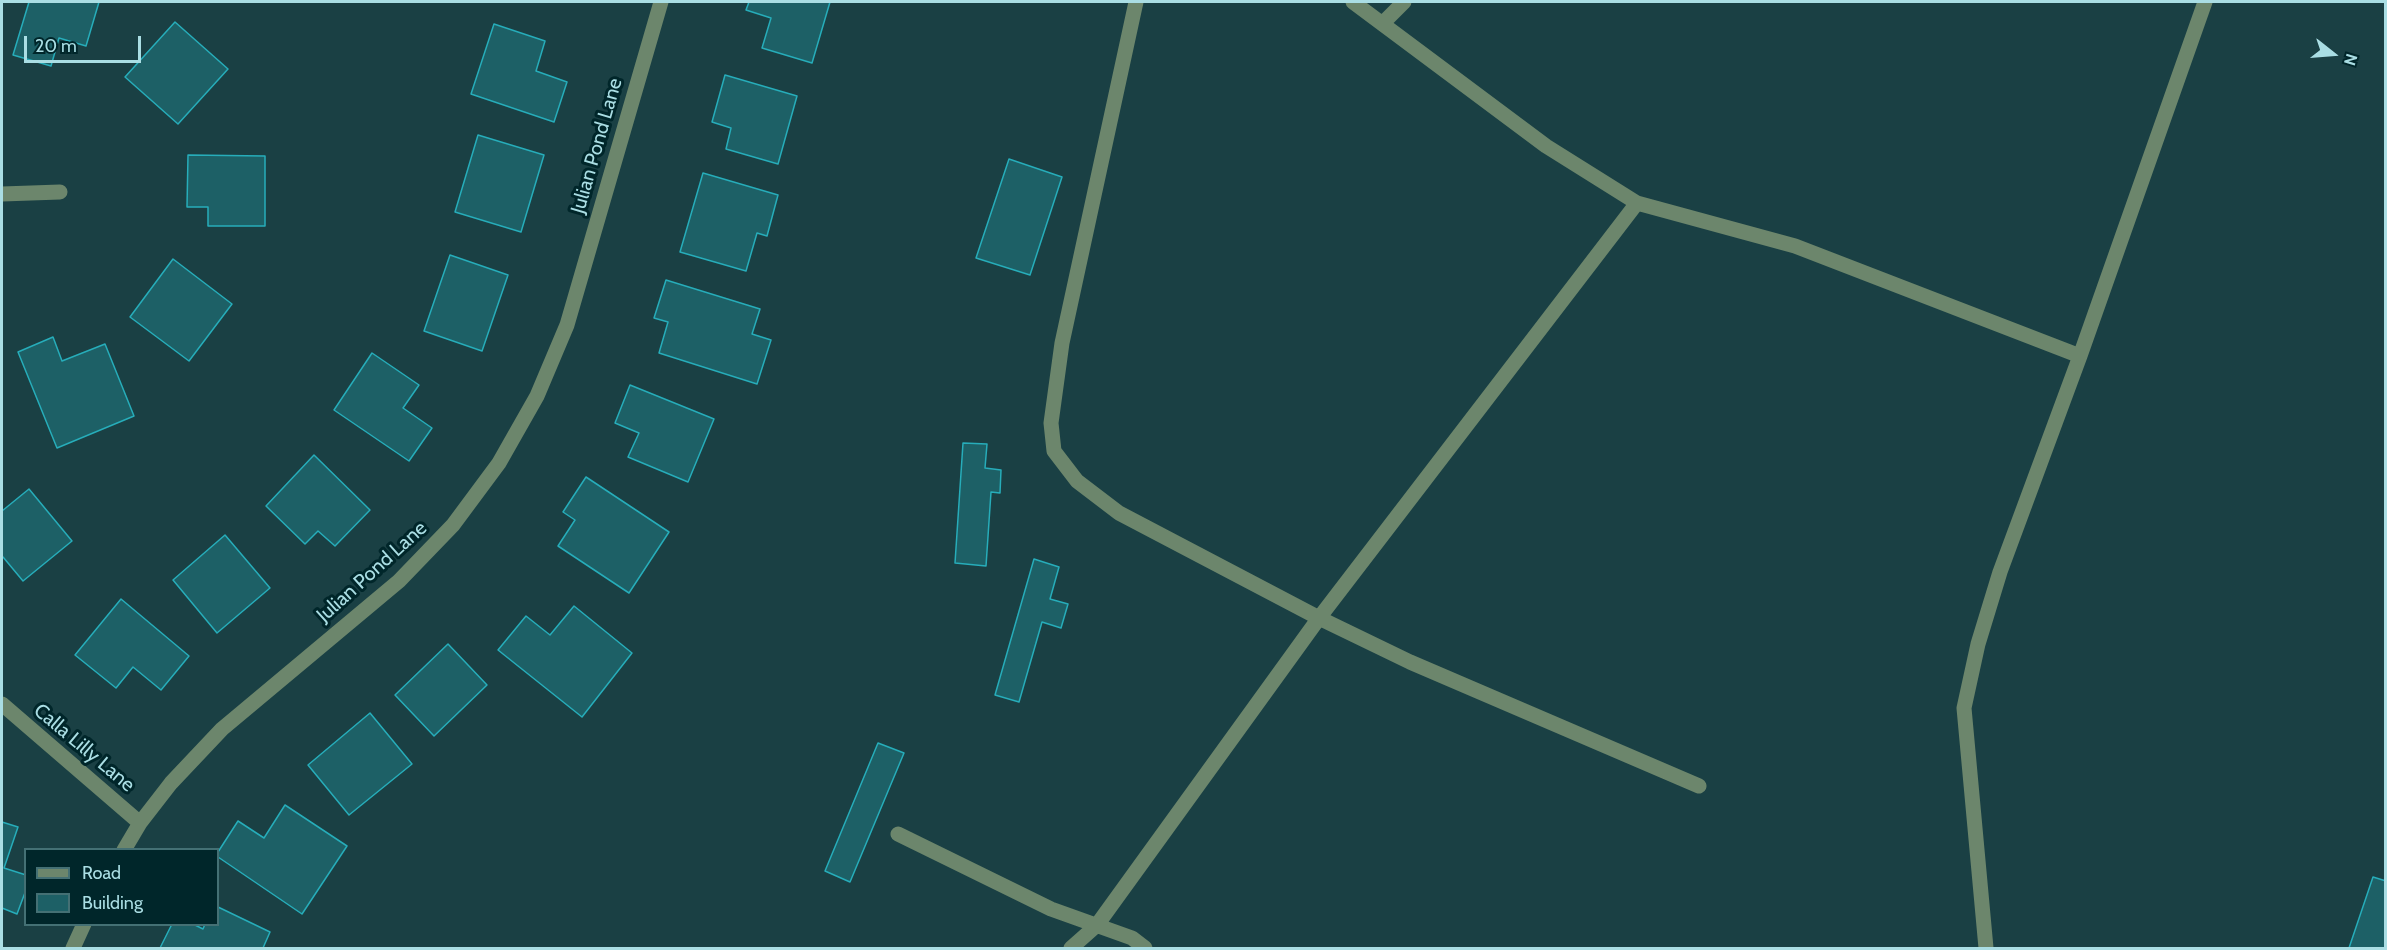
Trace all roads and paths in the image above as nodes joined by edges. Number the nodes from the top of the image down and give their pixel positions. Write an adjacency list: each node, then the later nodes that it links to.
1 (661, 2): 14 (street, Julian Pond Lane)
2 (1136, 2): 11 (street)
3 (1353, 2): 6 (street)
4 (1404, 2): 6 (street)
5 (2205, 2): 10 (street)
6 (1383, 23): 9 (street)
7 (60, 192): 8 (street)
8 (2, 194)
9 (1637, 203): 10 (street); 11 (street)
10 (2080, 356): 22 (street)
11 (1319, 618): 13 (street); 17 (street)
12 (2, 704): 14 (street, Calla Lilly Lane)
13 (1699, 786)
14 (140, 823): 16 (street, Julian Pond Lane)
15 (898, 834): 17 (street)
16 (125, 848)
17 (1097, 925): 20 (street); 21 (street)
18 (83, 926): 19 (street)
19 (73, 948)
20 (1071, 948)
21 (1146, 948)
22 (1986, 948)

